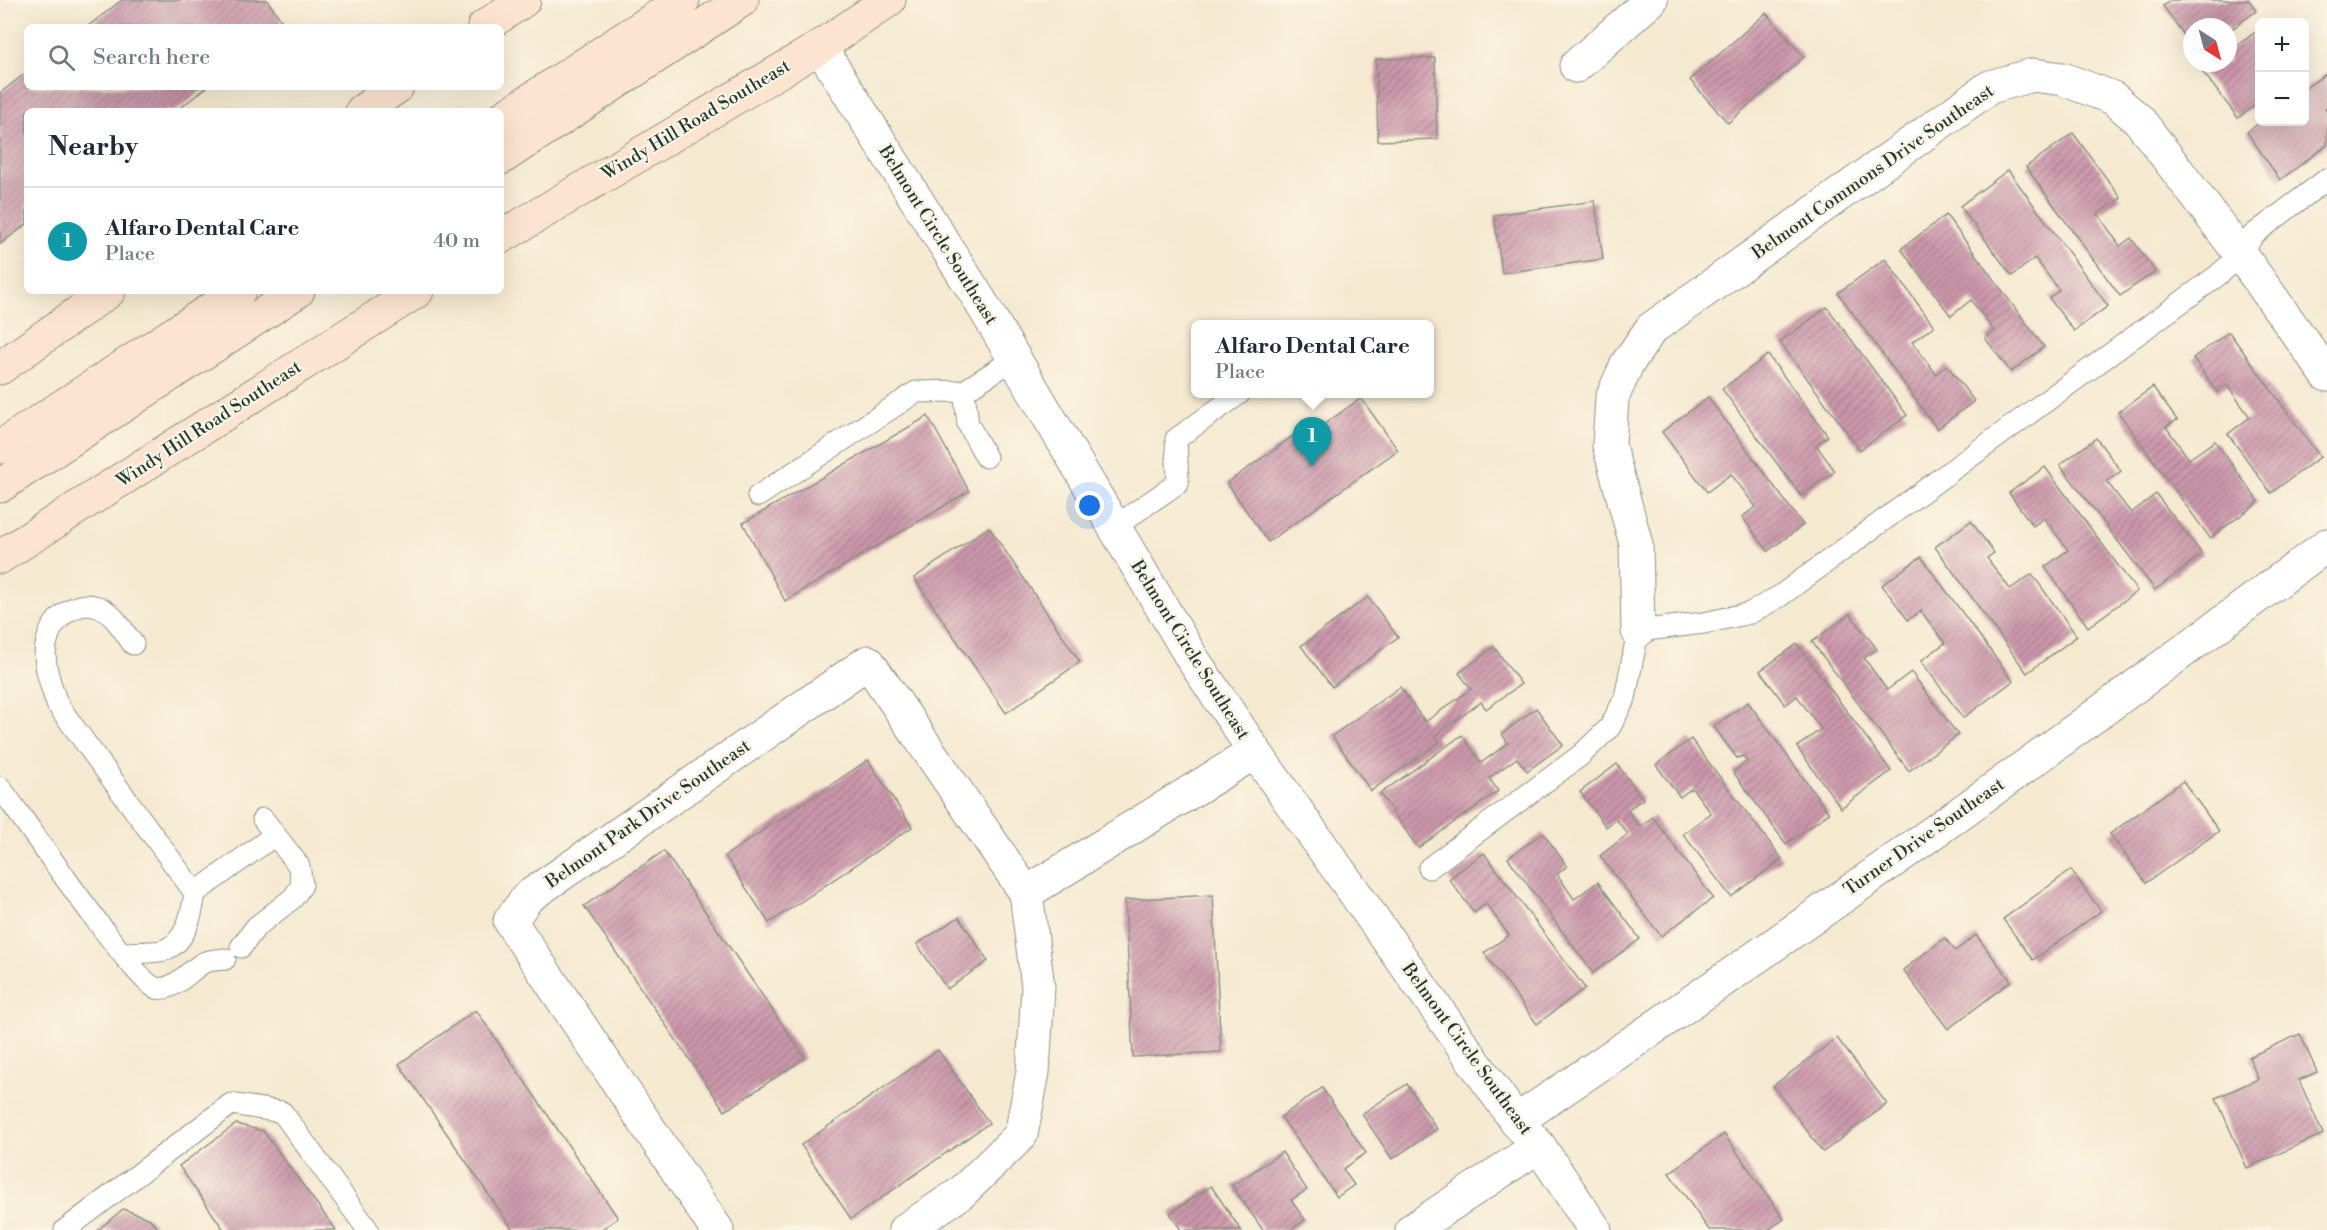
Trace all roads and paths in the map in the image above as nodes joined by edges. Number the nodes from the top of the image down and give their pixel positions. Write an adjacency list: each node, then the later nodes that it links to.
1 (683, 0): 11 (street)
2 (742, 0): 12 (street)
3 (889, 0): 7 (street, Windy Hill Road Southeast)
4 (1651, 0): 8 (street)
5 (518, 2): 6 (street)
6 (488, 24)
7 (820, 47): 14 (street, Windy Hill Road Southeast); 22 (street, Belmont Circle Southeast)
8 (1576, 66)
9 (393, 90): 10 (street)
10 (366, 108)
11 (504, 117)
12 (504, 156)
13 (2327, 179): 15 (lane)
14 (504, 235)
15 (2241, 255): 24 (street, Belmont Commons Drive Southeast); 34 (lane); 34 (street, Belmont Commons Drive Southeast)
16 (105, 294): 20 (street)
17 (233, 294): 27 (street)
18 (293, 294): 29 (street)
19 (412, 294): 33 (street, Windy Hill Road Southeast)
20 (37, 342): 21 (street); 23 (street)
21 (0, 354)
22 (1014, 359): 25 (lane); 31 (street, Belmont Circle Southeast)
23 (0, 368)
24 (2327, 375)
25 (964, 391): 28 (lane); 30 (lane)
26 (1232, 398): 31 (lane)
27 (0, 447)
28 (986, 457)
29 (0, 486)
30 (758, 496)
31 (1114, 527): 36 (street, Belmont Circle Southeast)
32 (2327, 545): 42 (street, Turner Drive Southeast)
33 (0, 557)
34 (1638, 631): 38 (lane)
35 (133, 644): 39 (lane)
36 (1255, 752): 40 (street); 42 (street, Belmont Circle Southeast)
37 (0, 787): 41 (lane)
38 (1429, 868)
39 (195, 893): 41 (lane); 41 (lane)
40 (1026, 893): 46 (street, Belmont Park Drive Southeast); 47 (street, Belmont Park Drive Southeast)
41 (122, 953)
42 (1516, 1121): 43 (street, Belmont Circle Southeast)
43 (1539, 1146): 48 (street); 49 (street, Belmont Circle Southeast)
44 (65, 1230): 45 (lane)
45 (368, 1230)
46 (717, 1230)
47 (905, 1230)
48 (1412, 1230)
49 (1595, 1230)

